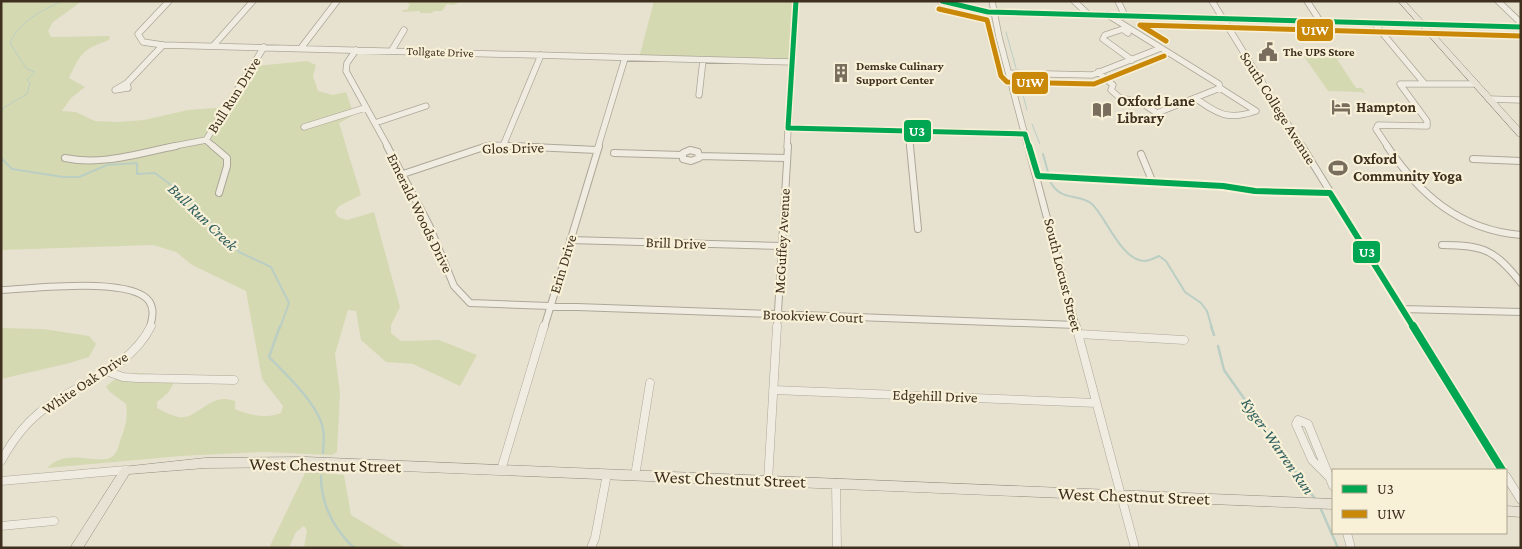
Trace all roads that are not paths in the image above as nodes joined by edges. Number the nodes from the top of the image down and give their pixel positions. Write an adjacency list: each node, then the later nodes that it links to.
1 (169, 1): 24 (street, Tollgate Drive)
2 (253, 1): 25 (street)
3 (337, 1): 27 (street)
4 (796, 1): 35 (street, McGuffey Avenue)
5 (941, 1): 13 (street)
6 (992, 1): 13 (street, South Locust Street)
7 (1074, 1): 14 (street)
8 (1118, 1): 16 (street)
9 (1212, 1): 17 (street, South College Avenue)
10 (1307, 1): 18 (street)
11 (1401, 1): 21 (main road)
12 (1500, 3): 22 (street)
13 (994, 12): 14 (street); 37 (street, South Locust Street)
14 (1088, 14): 15 (street)
15 (1107, 15): 16 (street); 20 (street)
16 (1124, 16): 17 (street); 20 (street)
17 (1223, 18): 18 (street); 69 (street, South College Avenue)
18 (1320, 21): 19 (street)
19 (1374, 22): 21 (street); 39 (street)
20 (1120, 23): 28 (street)
21 (1422, 24): 22 (street); 40 (main road)
22 (1521, 26)
23 (404, 30): 30 (street)
24 (163, 45): 25 (street, Tollgate Drive); 38 (street)
25 (213, 46): 26 (street, Tollgate Drive)
26 (264, 47): 27 (street, Tollgate Drive); 54 (street, Bull Run Drive)
27 (301, 48): 29 (street, Tollgate Drive)
28 (1159, 49): 34 (street); 34 (street); 41 (street)
29 (356, 50): 30 (street, Tollgate Drive); 47 (street, Emerald Woods Drive)
30 (392, 50): 31 (street, Tollgate Drive)
31 (541, 55): 32 (street, Tollgate Drive); 55 (street)
32 (625, 58): 33 (street, Tollgate Drive); 56 (street, Erin Drive)
33 (703, 60): 35 (street, Tollgate Drive); 42 (street)
34 (1132, 60): 36 (street)
35 (792, 62): 50 (street, McGuffey Avenue)
36 (1098, 72): 37 (street); 43 (street)
37 (1009, 73): 52 (street, South Locust Street)
38 (126, 83)
39 (1424, 83): 40 (street); 71 (street)
40 (1476, 84): 44 (main road)
41 (1220, 88): 43 (street); 43 (street)
42 (699, 95)
43 (1195, 98)
44 (1489, 99): 45 (street); 53 (main road)
45 (1521, 100)
46 (426, 106): 48 (street)
47 (365, 108): 48 (street, Emerald Woods Drive); 49 (street)
48 (375, 123): 65 (street, Emerald Woods Drive)
49 (304, 127)
50 (788, 128): 51 (street); 62 (street, McGuffey Avenue)
51 (908, 131): 52 (street); 70 (street)
52 (1025, 134): 66 (street, South Locust Street)
53 (1521, 134)
54 (206, 140): 61 (street); 68 (street, Bull Run Drive)
55 (503, 146): 56 (street, Glos Drive); 65 (street, Glos Drive)
56 (598, 150): 72 (street, Erin Drive)
57 (614, 153): 59 (street)
58 (1141, 154): 67 (street)
59 (682, 155): 60 (street); 60 (street)
60 (700, 156): 62 (street)
61 (65, 158)
62 (786, 158): 74 (street, McGuffey Avenue)
63 (1474, 159): 64 (street)
64 (1521, 161)
65 (403, 174): 77 (street, Emerald Woods Drive)
66 (1038, 176): 67 (street); 81 (street, South Locust Street)
67 (1153, 183): 69 (street)
68 (219, 193)
69 (1330, 193): 78 (street, South College Avenue)
70 (918, 229)
71 (1521, 235)
72 (570, 240): 74 (street, Brill Drive); 77 (street, Erin Drive)
73 (1442, 245): 75 (street)
74 (782, 246): 80 (street, McGuffey Avenue)
75 (1521, 283)
76 (1, 290): 84 (street, White Oak Drive)
77 (549, 307): 80 (street, Brookview Court); 92 (street, Erin Drive)
78 (1402, 309): 79 (street); 90 (street, South College Avenue)
79 (1521, 312)
80 (778, 315): 81 (street, Brookview Court); 87 (street, McGuffey Avenue)
81 (1076, 325): 82 (street, South Locust Street)
82 (1079, 334): 83 (street); 88 (street, South Locust Street)
83 (1184, 340)
84 (106, 371): 85 (street); 89 (street, White Oak Drive)
85 (234, 380)
86 (650, 382): 94 (street)
87 (774, 390): 88 (street, Edgehill Drive); 97 (street, McGuffey Avenue)
88 (1096, 403): 100 (street, South Locust Street)
89 (1, 461)
90 (1501, 469)
91 (126, 470): 92 (main road, West Chestnut Street); 96 (street); 109 (main road)
92 (501, 470): 93 (main road, West Chestnut Street)
93 (607, 474): 94 (main road, West Chestnut Street); 110 (street)
94 (635, 476): 97 (main road, West Chestnut Street)
95 (1507, 478): 101 (street)
96 (1, 481)
97 (768, 481): 99 (main road, West Chestnut Street)
98 (1331, 481): 98 (street)
99 (836, 483): 100 (main road, West Chestnut Street); 111 (street)
100 (1120, 495): 102 (main road, West Chestnut Street); 112 (street, South Locust Street)
101 (1521, 500)
102 (1313, 503): 103 (main road, West Chestnut Street)
103 (1329, 504)
104 (1507, 511): 105 (main road)
105 (1521, 512)
106 (54, 521): 107 (street)
107 (1, 526)
108 (1347, 534): 113 (street)
109 (76, 548)
110 (591, 548)
111 (837, 548)
112 (1135, 548)
113 (1351, 548)

